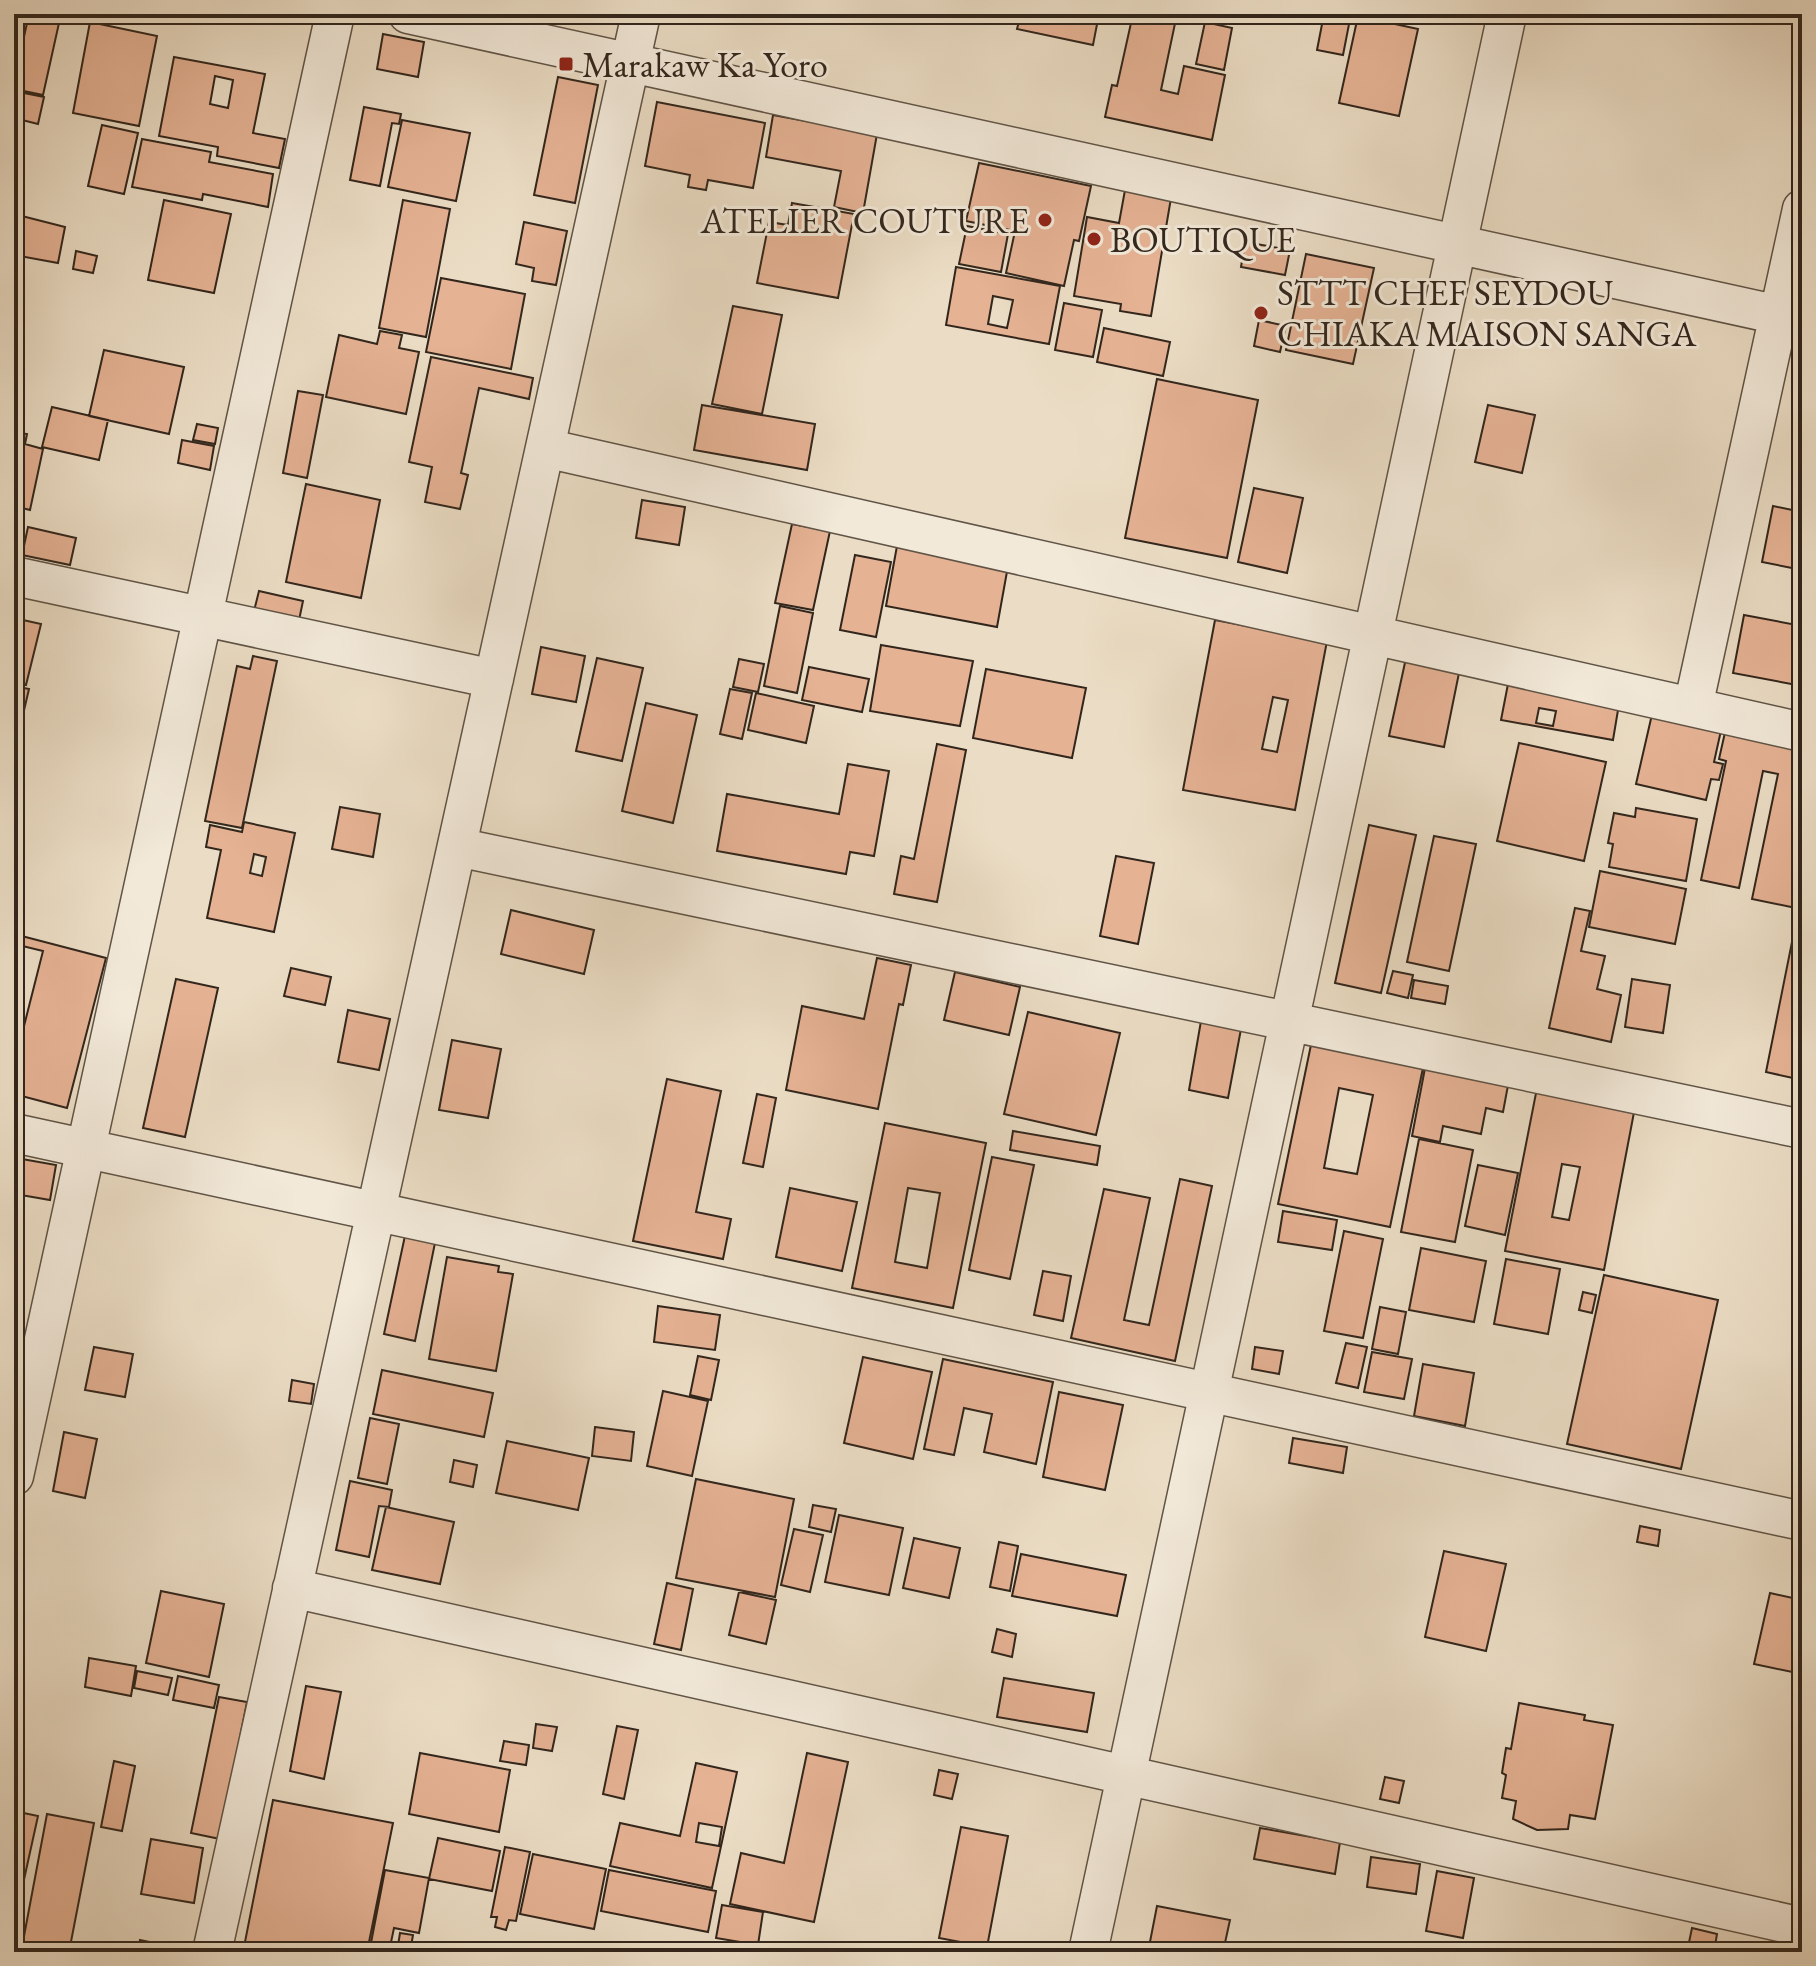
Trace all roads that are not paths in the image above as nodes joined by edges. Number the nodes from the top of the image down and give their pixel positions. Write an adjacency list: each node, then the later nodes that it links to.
1 (335, 14): 11 (street)
2 (408, 14): 5 (street)
3 (641, 14): 5 (street)
4 (1507, 14): 7 (street)
5 (630, 63): 7 (street); 9 (street)
6 (1802, 209): 8 (street)
7 (1457, 245): 8 (street); 12 (street)
8 (1790, 318): 14 (street)
9 (545, 448): 12 (street); 13 (street)
10 (14, 576): 11 (street)
11 (202, 617): 13 (street); 20 (street)
12 (1373, 635): 14 (street); 17 (street)
13 (494, 679): 16 (street)
14 (1693, 707): 15 (street)
15 (1802, 732)
16 (457, 847): 17 (street); 21 (street)
17 (1289, 1022): 18 (street); 22 (street)
18 (1802, 1129)
19 (14, 1133): 20 (street)
20 (86, 1149): 21 (street); 23 (street)
21 (376, 1212): 22 (street); 25 (street)
22 (1209, 1393): 24 (street); 26 (street)
23 (14, 1476)
24 (1802, 1521)
25 (292, 1588): 26 (street); 28 (street)
26 (1126, 1775): 27 (street); 29 (street)
27 (1802, 1927)
28 (212, 1952)
29 (1088, 1952)

